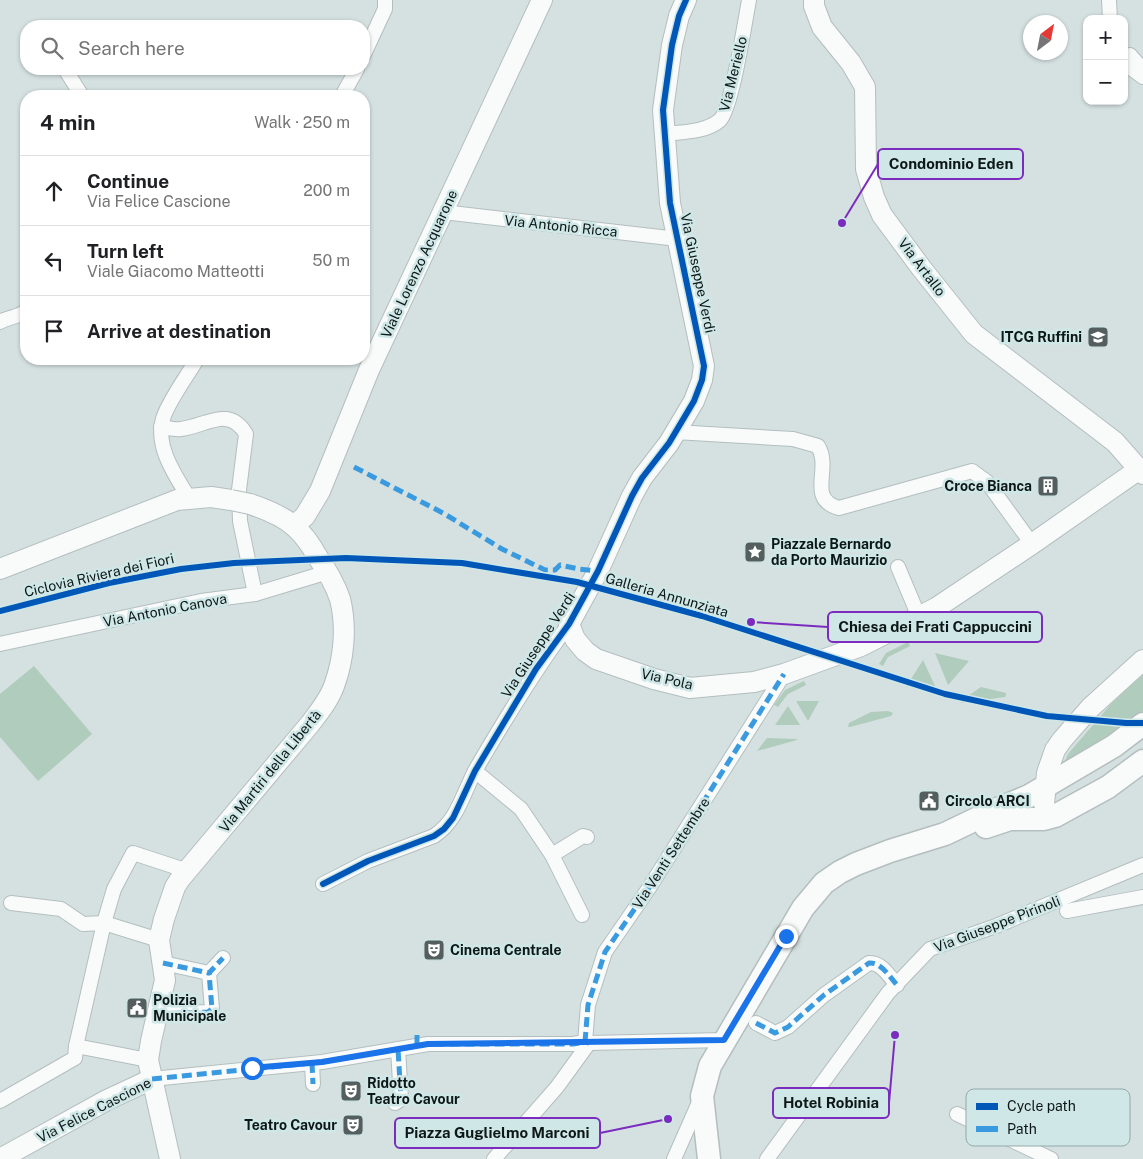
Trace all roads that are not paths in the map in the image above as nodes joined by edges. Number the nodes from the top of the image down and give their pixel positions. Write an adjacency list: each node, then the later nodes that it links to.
1 (385, 0): 8 (street)
2 (542, 0): 18 (street, Viale Lorenzo Acquarone)
3 (686, 0): 17 (street, Via Giuseppe Verdi)
4 (749, 0): 17 (street, Via Meriello)
5 (814, 0): 25 (street, Via Artallo)
6 (1109, 0): 7 (street)
7 (1110, 15)
8 (370, 40)
9 (1127, 60): 14 (street)
10 (1128, 60): 11 (street)
11 (1143, 70)
12 (69, 75): 15 (street)
13 (354, 75): 16 (street)
14 (1143, 77)
15 (78, 90)
16 (345, 90)
17 (665, 134): 19 (street, Via Giuseppe Verdi)
18 (443, 212): 19 (street, Via Antonio Ricca); 27 (street, Viale Lorenzo Acquarone)
19 (678, 239): 24 (street, Via Giuseppe Verdi)
20 (20, 316): 21 (street)
21 (0, 322)
22 (193, 365): 23 (street)
23 (161, 426): 26 (street); 32 (street)
24 (675, 432): 28 (street); 34 (street, Via Giuseppe Verdi)
25 (1141, 470): 28 (street, Via Pola)
26 (189, 498): 27 (street, Via Martiri della Libertà); 30 (street, Via Martiri della Libertà)
27 (294, 526): 31 (street, Via Martiri della Libertà)
28 (1032, 544): 33 (street, Via Pola)
29 (898, 567): 33 (street)
30 (0, 569)
31 (328, 572): 32 (street, Via Antonio Canova); 47 (street, Via Martiri della Libertà)
32 (255, 594): 35 (street, Via Antonio Canova)
33 (918, 617): 37 (street, Via Pola)
34 (569, 624): 37 (street, Via Pola); 40 (street, Via Giuseppe Verdi)
35 (0, 644)
36 (1143, 660): 41 (street)
37 (784, 674): 62 (street, Via Venti Settembre)
38 (1143, 725): 41 (main road)
39 (1143, 762): 41 (main road)
40 (475, 771): 45 (street); 48 (street, Via Giuseppe Verdi)
41 (1044, 804): 42 (main road); 42 (street); 43 (main road)
42 (1010, 819): 43 (main road)
43 (945, 834): 61 (main road)
44 (587, 837): 45 (street)
45 (552, 855): 52 (street)
46 (1143, 865): 58 (street, Via Giuseppe Pirinoli)
47 (188, 871): 53 (street); 54 (street, Via Martiri della Libertà)
48 (323, 884)
49 (1143, 896): 51 (street)
50 (11, 903): 53 (street)
51 (1067, 911)
52 (582, 915)
53 (104, 923): 54 (street); 63 (street)
54 (159, 940): 56 (street)
55 (223, 958): 57 (street)
56 (163, 963): 57 (street); 59 (street)
57 (209, 973): 59 (street)
58 (898, 985): 60 (street); 79 (street, Via Giuseppe Pirinoli)
59 (157, 1014): 66 (street)
60 (756, 1023)
61 (724, 1040): 62 (street, Via Felice Cascione); 68 (main road)
62 (587, 1042): 64 (street, Via Felice Cascione); 76 (street)
63 (76, 1046): 66 (street); 69 (street)
64 (398, 1049): 65 (street, Via Felice Cascione); 70 (street)
65 (312, 1063): 66 (street, Via Felice Cascione); 67 (street)
66 (150, 1070): 74 (street, Via Felice Cascione); 75 (street)
67 (313, 1084)
68 (702, 1096): 77 (street); 78 (main road)
69 (0, 1101)
70 (395, 1103)
71 (957, 1114): 72 (street)
72 (966, 1118)
73 (1024, 1146): 80 (street)
74 (0, 1159)
75 (170, 1159)
76 (494, 1159)
77 (674, 1159)
78 (709, 1159)
79 (767, 1159)
80 (1051, 1159)

